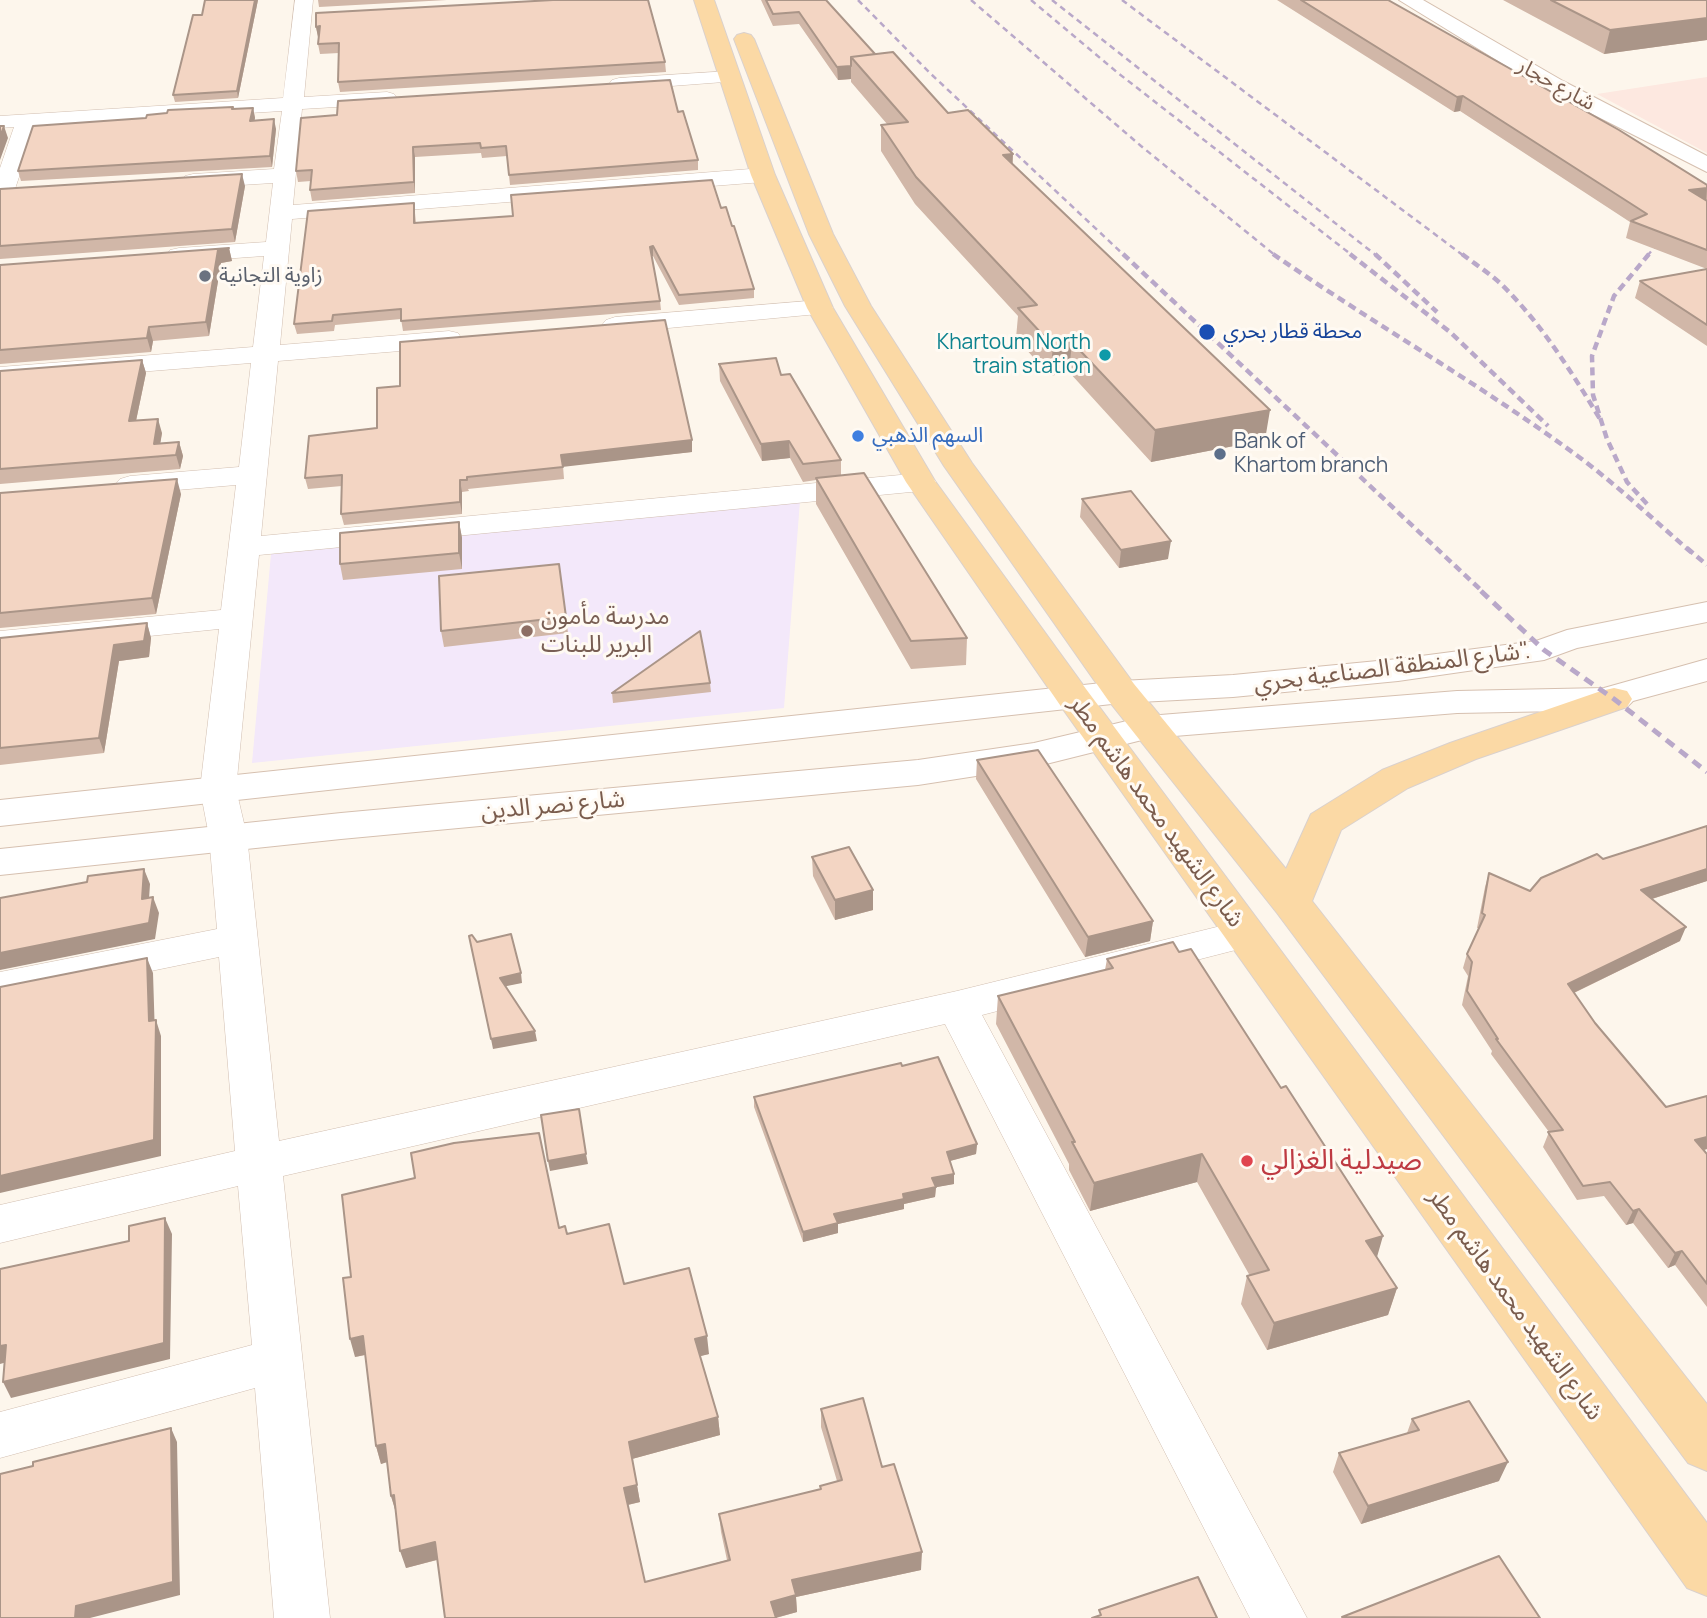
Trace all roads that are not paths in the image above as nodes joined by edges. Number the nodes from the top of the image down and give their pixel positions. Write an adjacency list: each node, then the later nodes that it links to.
1 (704, 0): 5 (main road, شارع الشهيد محمد هاشم مطر)
2 (730, 0): 32 (main road, شارع الشهيد محمد هاشم مطر)
3 (1409, 0): 11 (street, شارع حجار)
4 (309, 11): 8 (street)
5 (730, 77): 6 (street); 13 (main road, شارع الشهيد محمد هاشم مطر)
6 (594, 85)
7 (403, 97): 8 (street)
8 (295, 103): 9 (street); 12 (street)
9 (27, 120): 10 (street); 16 (street)
10 (0, 122)
11 (1707, 165)
12 (286, 175): 14 (street); 17 (street)
13 (763, 175): 17 (street); 19 (main road, شارع الشهيد محمد هاشم مطر)
14 (165, 182)
15 (30, 190): 16 (street)
16 (2, 192)
17 (280, 230): 18 (street); 22 (street)
18 (153, 257)
19 (820, 308): 20 (street); 25 (main road, شارع الشهيد محمد هاشم مطر)
20 (585, 328)
21 (474, 337): 22 (street)
22 (266, 355): 23 (street); 24 (street)
23 (0, 375)
24 (253, 475): 26 (street); 27 (street)
25 (921, 482): 27 (street); 33 (main road, شارع الشهيد محمد هاشم مطر)
26 (106, 487)
27 (245, 547): 29 (street)
28 (1707, 612): 32 (street, شارع المنطقة الصناعية بحري".)
29 (237, 618): 30 (street); 37 (street)
30 (0, 641)
31 (1707, 670): 34 (street, شارع المنطقة الصناعية بحري".)
32 (1121, 692): 33 (street, شارع المنطقة الصناعية بحري".); 35 (main road, شارع الشهيد محمد هاشم مطر)
33 (1073, 697): 36 (main road, شارع الشهيد محمد هاشم مطر); 37 (street)
34 (1614, 699): 35 (street, شارع المنطقة الصناعية بحري".); 41 (main road)
35 (1148, 727): 36 (street, شارع المنطقة الصناعية بحري".); 41 (main road, شارع الشهيد محمد هاشم مطر)
36 (1104, 741): 39 (street, شارع نصر الدين); 42 (main road, شارع الشهيد محمد هاشم مطر)
37 (218, 789): 38 (street); 39 (street)
38 (0, 813)
39 (229, 836): 40 (street, شارع نصر الدين); 43 (street)
40 (0, 862)
41 (1290, 903): 50 (main road, شارع الشهيد محمد هاشم مطر)
42 (1245, 934): 45 (street); 51 (main road, شارع الشهيد محمد هاشم مطر)
43 (238, 939): 44 (street); 46 (street)
44 (0, 987)
45 (957, 1006): 46 (street); 53 (street)
46 (259, 1163): 47 (street); 48 (street)
47 (0, 1224)
48 (278, 1360): 49 (street); 52 (street)
49 (0, 1435)
50 (1707, 1446)
51 (1707, 1569)
52 (292, 1615)
53 (1279, 1618)

